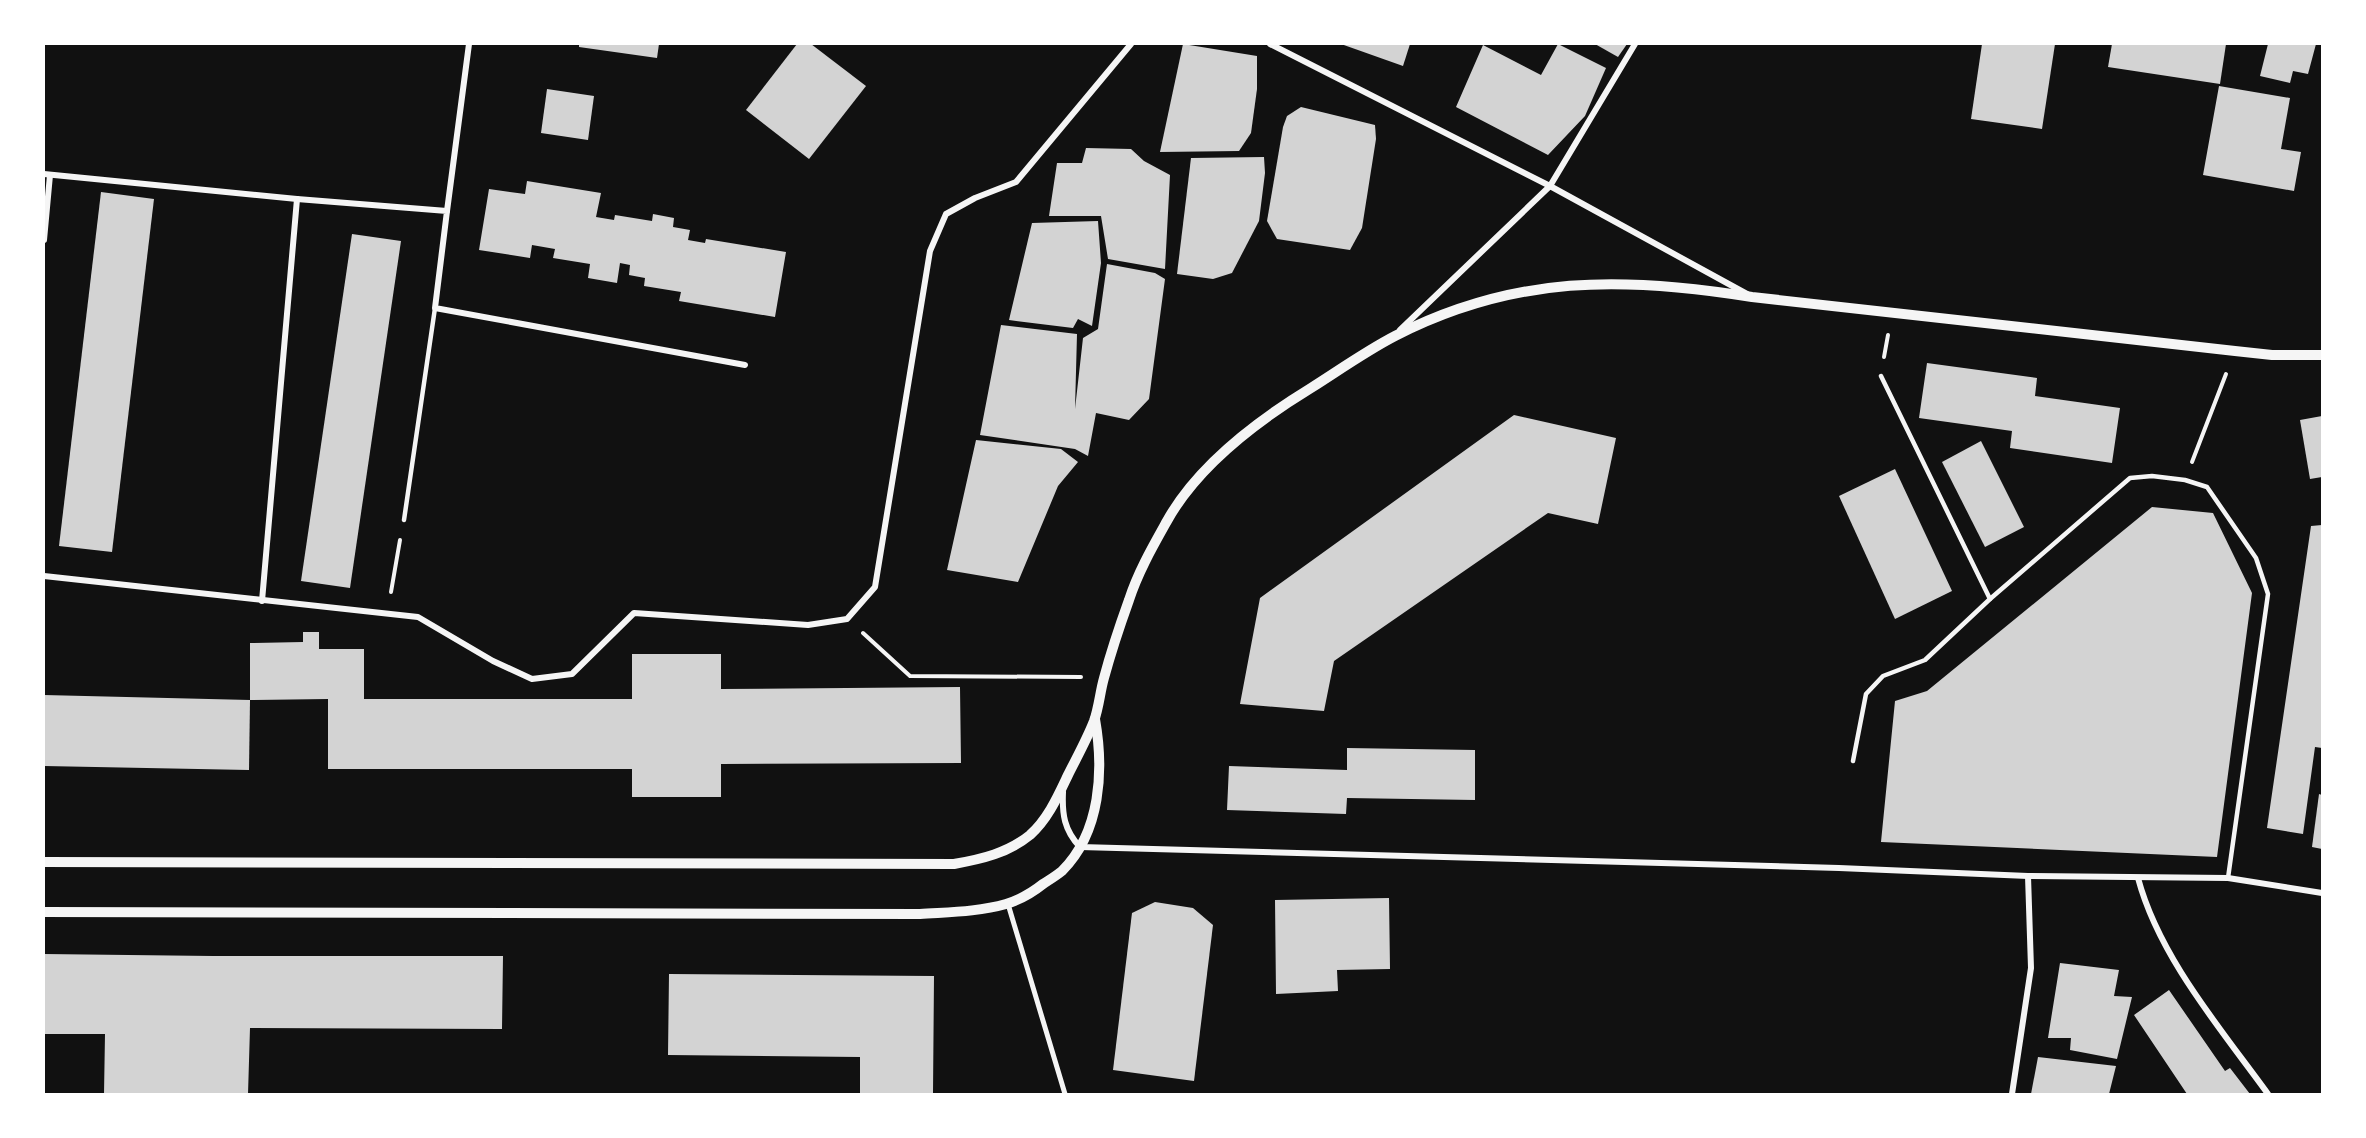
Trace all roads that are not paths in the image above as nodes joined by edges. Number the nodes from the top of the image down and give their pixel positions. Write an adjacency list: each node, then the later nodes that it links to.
1 (469, 44): 8 (street)
2 (1131, 44): 19 (street)
3 (1270, 44): 6 (street)
4 (1635, 44): 6 (street)
5 (47, 174): 7 (street); 9 (street)
6 (1550, 186): 10 (street); 12 (street)
7 (297, 199): 8 (street); 19 (street)
8 (447, 211): 11 (street)
9 (44, 240)
10 (1752, 297): 12 (street); 13 (street)
11 (435, 308): 14 (street); 16 (lane)
12 (1393, 337): 20 (street)
13 (2322, 355)
14 (745, 365)
15 (1881, 376): 18 (lane)
16 (404, 520)
17 (44, 576): 19 (street)
18 (1990, 599): 21 (lane); 27 (lane)
19 (262, 601)
20 (1095, 719): 22 (street); 23 (street)
21 (1853, 762)
22 (1063, 786): 23 (street); 24 (street)
23 (1080, 847): 25 (street); 29 (street)
24 (44, 862)
25 (2028, 876): 26 (street); 32 (street)
26 (2138, 878): 27 (street); 33 (street)
27 (2228, 878): 28 (street)
28 (2322, 893)
29 (1008, 903): 30 (street); 31 (street)
30 (44, 912)
31 (1065, 1095)
32 (2012, 1095)
33 (2268, 1095)

